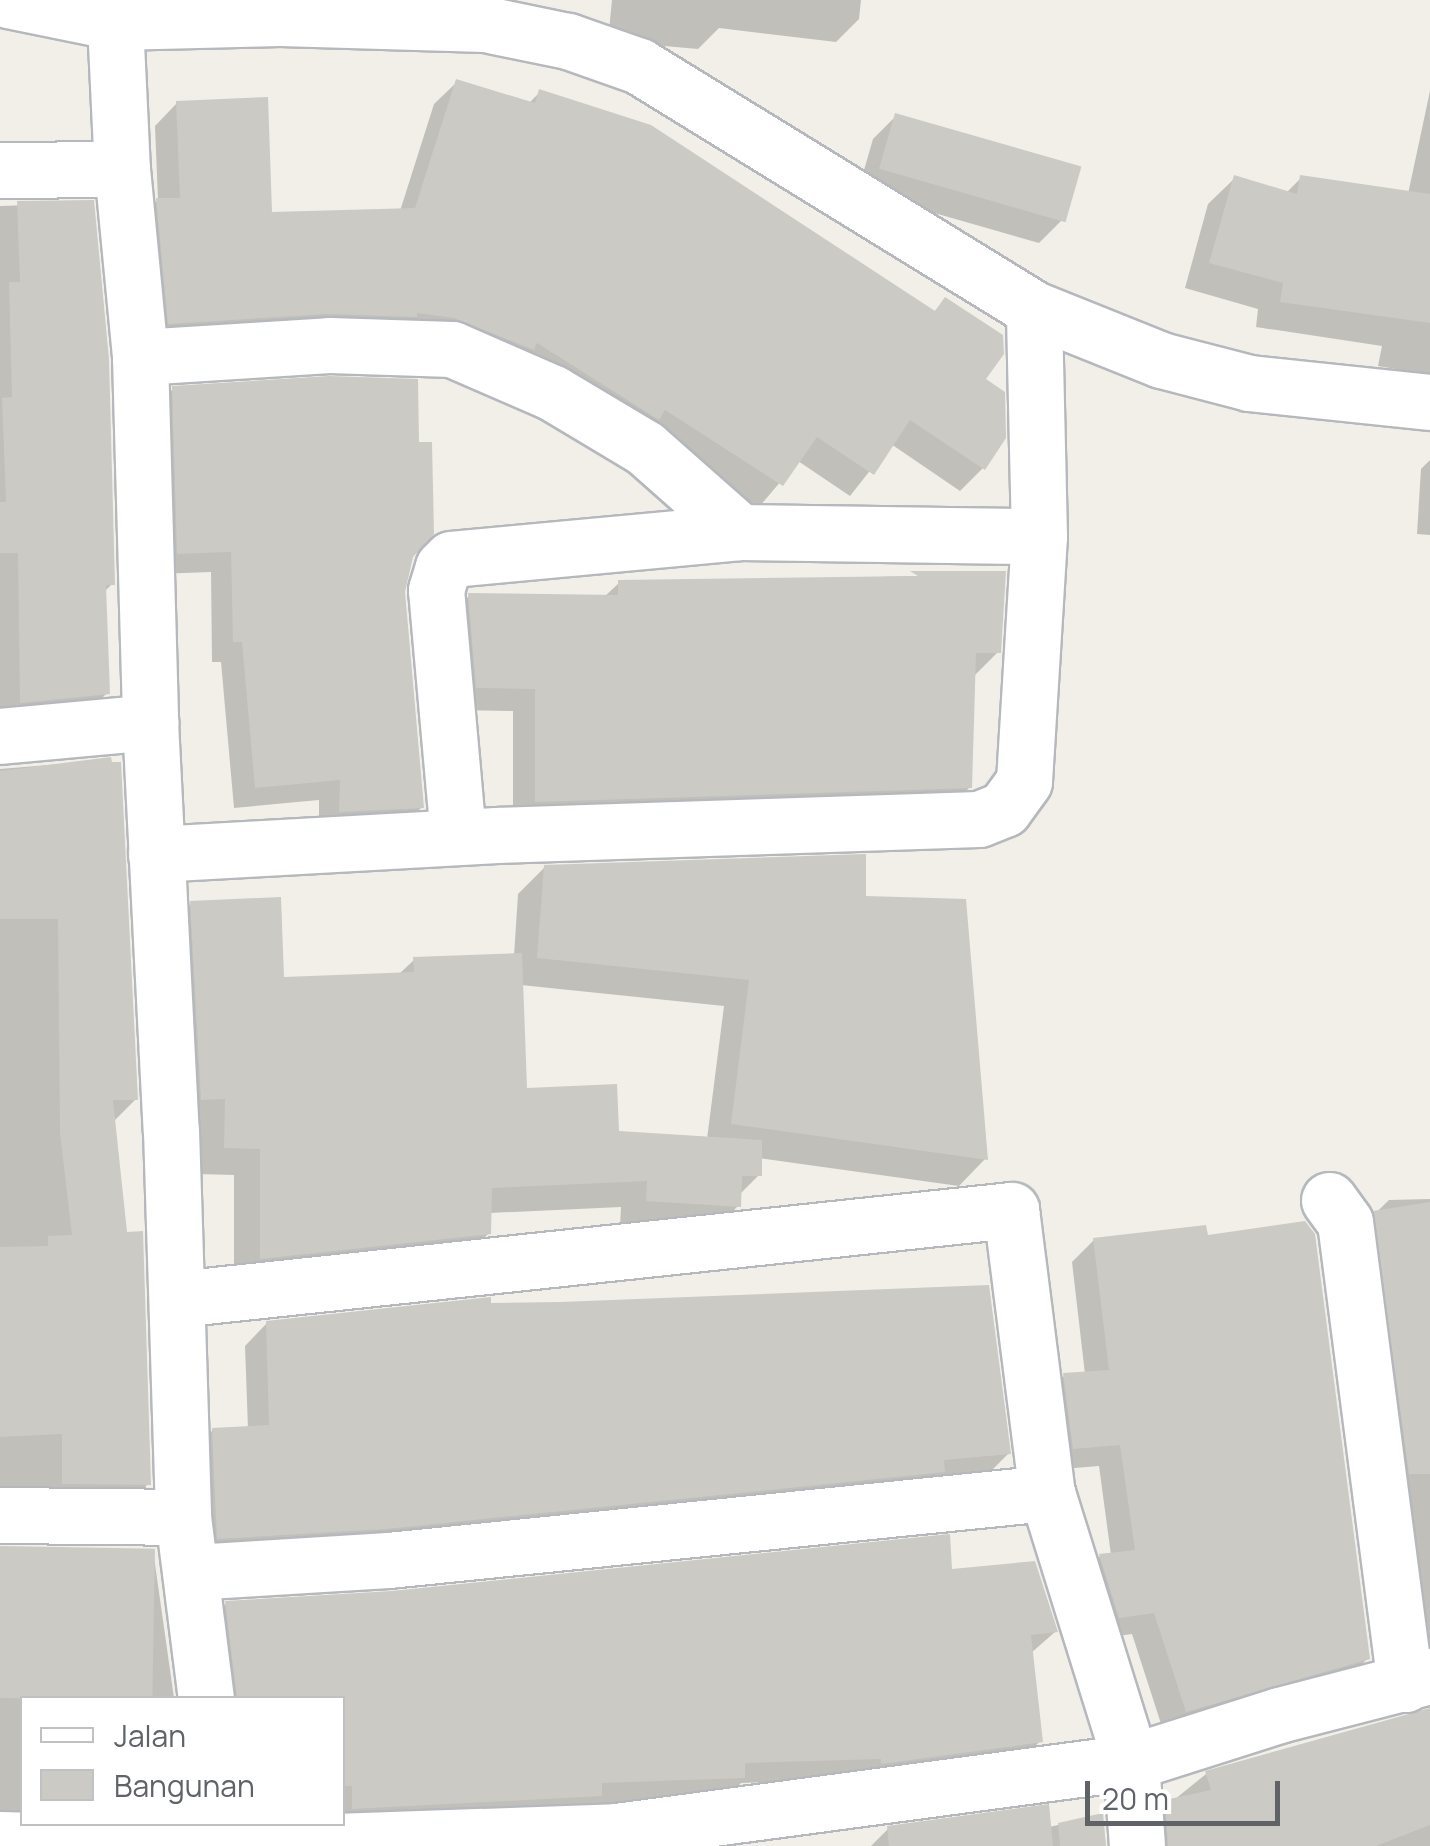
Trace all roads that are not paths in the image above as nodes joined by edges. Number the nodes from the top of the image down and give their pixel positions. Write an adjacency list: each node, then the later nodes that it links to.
1 (8, 0): 2 (street)
2 (115, 22): 3 (street); 5 (street)
3 (122, 169): 4 (street); 6 (street)
4 (0, 170)
5 (1034, 310): 7 (street); 9 (street)
6 (140, 358): 8 (street); 10 (street)
7 (1430, 402)
8 (740, 532): 9 (street); 12 (street)
9 (1038, 536): 12 (street)
10 (150, 722): 11 (street); 13 (street)
11 (0, 736)
12 (458, 836): 13 (street)
13 (156, 854): 15 (street)
14 (1330, 1200): 20 (street)
15 (178, 1299): 16 (street); 18 (street)
16 (1046, 1493): 19 (street); 22 (street)
17 (0, 1515): 18 (street)
18 (184, 1517): 19 (street)
19 (193, 1572): 21 (street)
20 (1417, 1680): 22 (street)
21 (206, 1696)
22 (1131, 1762): 24 (street); 25 (street)
23 (0, 1839): 24 (street)
24 (222, 1846)
25 (1137, 1846)

